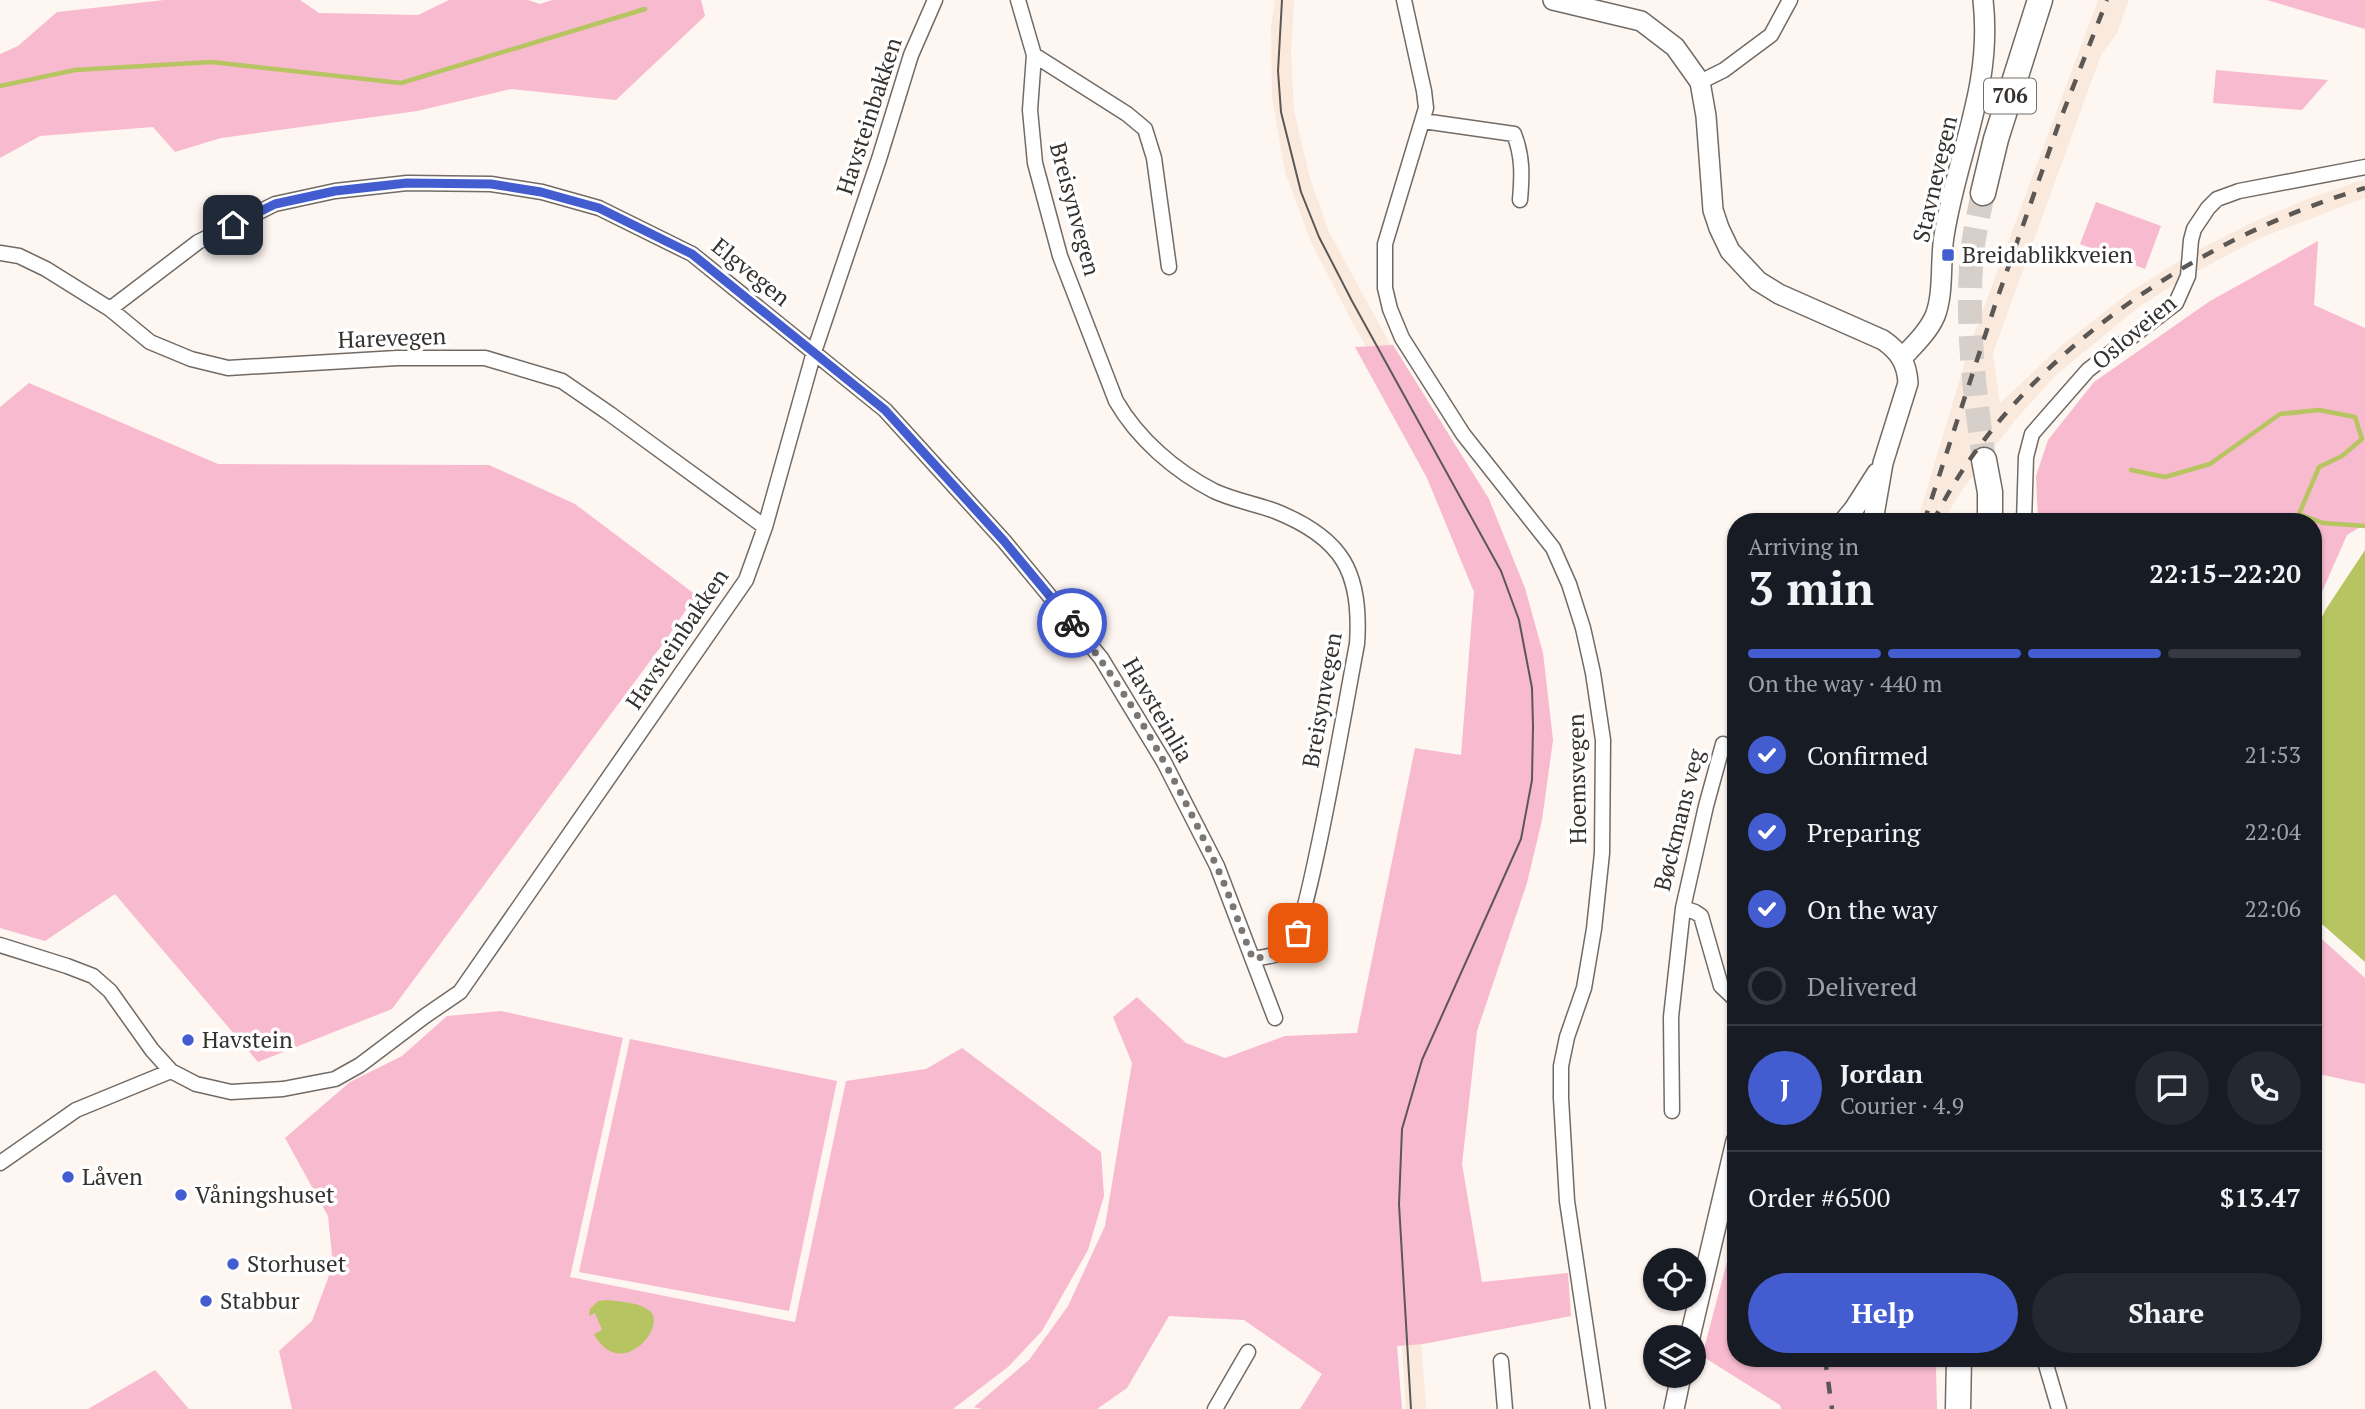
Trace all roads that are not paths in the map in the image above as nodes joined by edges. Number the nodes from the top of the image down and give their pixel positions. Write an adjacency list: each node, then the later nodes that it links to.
1 (935, 0): 17 (street, Havsteinbakken)
2 (1018, 0): 8 (street, Breisynvegen)
3 (1404, 0): 10 (street, Hoemsvegen)
4 (1553, 0): 9 (street)
5 (1790, 0): 9 (street)
6 (1983, 0): 18 (street, Stavnevegen)
7 (2040, 0): 12 (highway, 706)
8 (1034, 55): 15 (street); 29 (street, Breisynvegen)
9 (1700, 82): 18 (street)
10 (1423, 121): 13 (street); 44 (street, Hoemsvegen)
11 (2365, 167): 24 (street, Osloveien)
12 (1983, 193)
13 (1520, 200)
14 (0, 254): 16 (street, Harevegen)
15 (1169, 267)
16 (110, 309): 17 (street, Elgvegen); 25 (street, Harevegen)
17 (814, 352): 25 (street, Havsteinbakken); 29 (street, Havsteinlia)
18 (1902, 358): 20 (street)
19 (1984, 460): 23 (highway)
20 (1883, 463): 21 (street); 22 (street)
21 (1850, 513)
22 (1874, 513)
23 (1990, 513)
24 (2024, 513)
25 (765, 527): 32 (street, Havsteinbakken)
26 (1723, 744): 27 (street, Bøckmans veg)
27 (1683, 908): 30 (street, Bøckmans veg); 33 (street, Bøckmans veg)
28 (0, 945): 32 (street)
29 (1253, 959): 31 (street, Havsteinlia)
30 (1727, 992)
31 (1275, 1018)
32 (171, 1071): 34 (street)
33 (1672, 1111)
34 (0, 1163)
35 (1727, 1179): 36 (street)
36 (1693, 1325)
37 (1248, 1352): 42 (street)
38 (1501, 1361): 43 (street)
39 (1959, 1367): 46 (highway)
40 (2047, 1367): 47 (street)
41 (1678, 1388): 45 (street)
42 (1215, 1409)
43 (1505, 1409)
44 (1598, 1409)
45 (1674, 1409)
46 (1958, 1409)
47 (2059, 1409)

